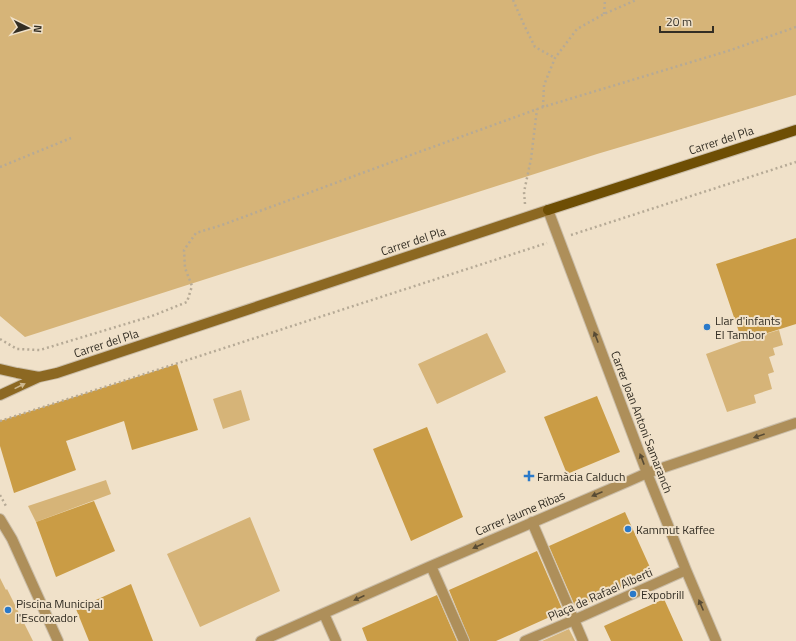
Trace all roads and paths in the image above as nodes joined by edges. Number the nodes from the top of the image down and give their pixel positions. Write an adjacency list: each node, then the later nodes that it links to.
1 (513, 0): 6 (path)
2 (605, 0): 4 (path)
3 (636, 0): 4 (path)
4 (604, 14): 6 (path)
5 (796, 28): 7 (path)
6 (555, 58): 7 (path)
7 (543, 107): 8 (path)
8 (537, 109): 14 (path); 16 (path)
9 (796, 130): 13 (main road, Carrer del Pla)
10 (71, 138): 12 (path)
11 (796, 162): 15 (path)
12 (0, 167)
13 (548, 210): 14 (main road, Carrer del Pla); 15 (street, Carrer Joan Antoni Samaranch)
14 (526, 217): 18 (main road, Carrer del Pla)
15 (559, 239): 20 (path); 22 (street, Carrer Joan Antoni Samaranch, one-way to 15)
16 (0, 338)
17 (0, 368): 18 (main road, Carrer del Pla)
18 (39, 376): 19 (main road, Carrer del Pla, one-way to 18)
19 (0, 396)
20 (0, 421)
21 (796, 423): 22 (street, Carrer Jaume Ribas, one-way to 22)
22 (647, 473): 24 (street, Carrer Jaume Ribas, one-way to 24); 26 (street, Carrer Joan Antoni Samaranch)
23 (0, 519): 29 (street)
24 (532, 522): 25 (street, Carrer Jaume Ribas, one-way to 25); 28 (street)
25 (431, 566): 27 (street, Carrer Jaume Ribas, one-way to 27); 32 (street)
26 (686, 570): 28 (street, Plaça de Rafael Alberti); 35 (street, Carrer Joan Antoni Samaranch, one-way to 26)
27 (324, 614): 30 (street, Carrer Jaume Ribas); 31 (street)
28 (574, 620): 33 (street, Plaça de Rafael Alberti); 34 (street)
29 (58, 641)
30 (261, 641)
31 (336, 641)
32 (464, 641)
33 (525, 641)
34 (583, 641)
35 (716, 641)

